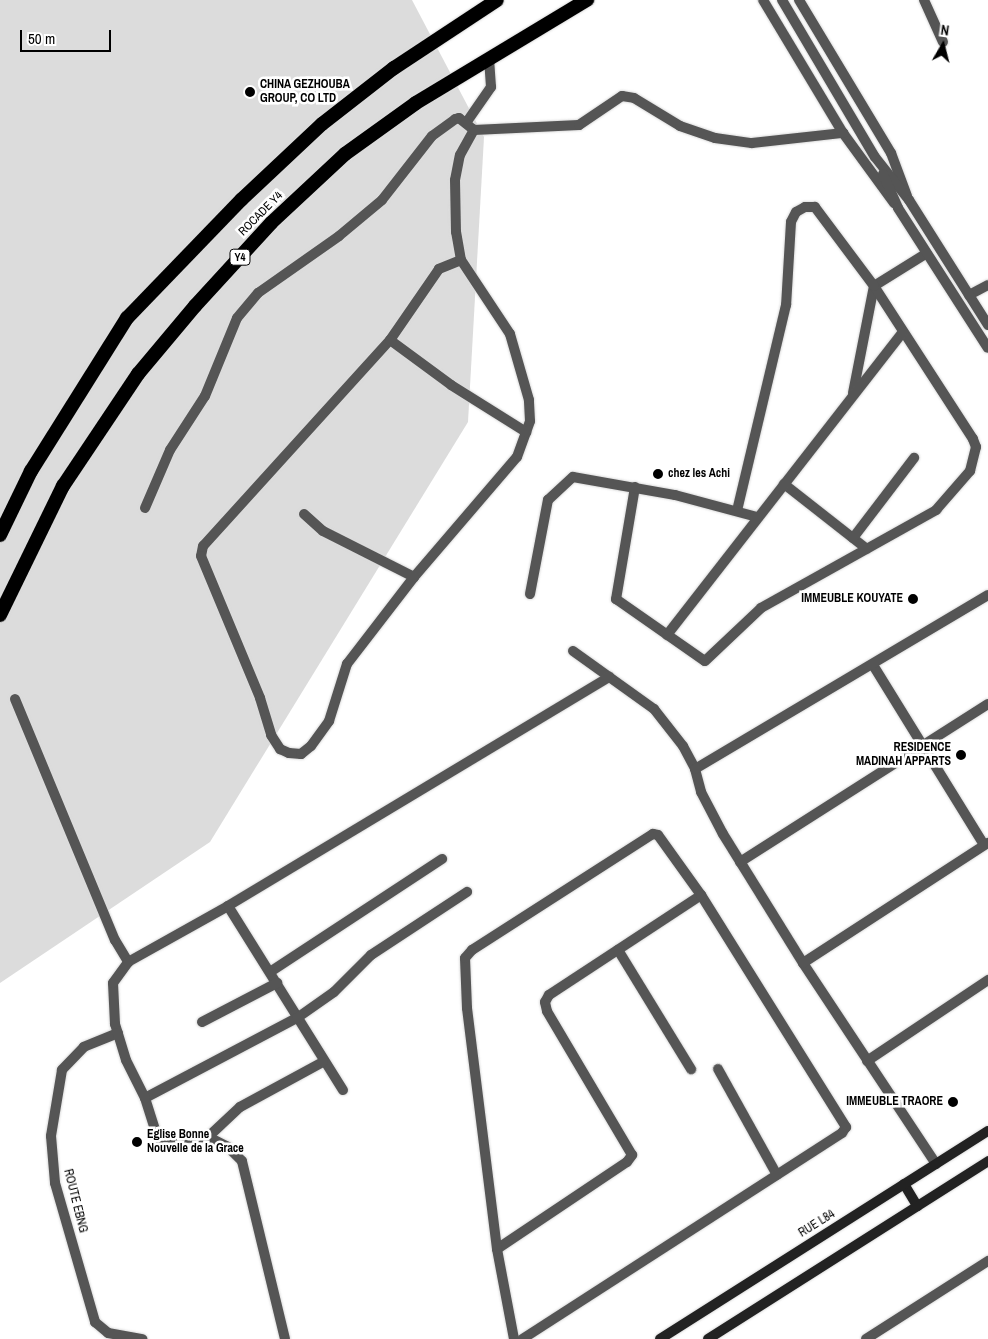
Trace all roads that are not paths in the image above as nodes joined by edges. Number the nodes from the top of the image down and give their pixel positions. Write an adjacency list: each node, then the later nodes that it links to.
1 (497, 0): 34 (highway, ROCADE Y4)
2 (586, 0): 8 (highway, ROCADE Y4 / Y4)
3 (595, 0): 8 (highway)
4 (763, 0): 12 (street)
5 (782, 0): 13 (street)
6 (799, 0): 14 (street)
7 (924, 0): 9 (street)
8 (574, 8): 10 (highway, ROCADE Y4 / Y4)
9 (944, 42)
10 (489, 59): 11 (street); 40 (highway, ROCADE Y4 / Y4)
11 (470, 126): 12 (street); 17 (street); 30 (street)
12 (843, 134): 15 (street)
13 (878, 162): 14 (street); 15 (street)
14 (909, 200): 20 (street)
15 (898, 208): 16 (street)
16 (927, 253): 19 (street); 24 (street)
17 (461, 260): 23 (street); 26 (street)
18 (988, 284): 20 (street)
19 (874, 286): 22 (street); 25 (street); 31 (street)
20 (969, 295): 21 (street)
21 (988, 325)
22 (902, 333): 25 (street); 36 (street)
23 (390, 340): 26 (street); 37 (street)
24 (988, 348)
25 (852, 396): 28 (street)
26 (526, 432): 37 (street)
27 (914, 458): 35 (street)
28 (784, 484): 33 (street); 35 (street)
29 (635, 487): 31 (street); 38 (street); 41 (street)
30 (145, 508)
31 (737, 510): 33 (street)
32 (304, 514): 37 (street)
33 (757, 517): 41 (street)
34 (0, 535)
35 (853, 538): 36 (street)
36 (867, 550): 41 (street)
37 (414, 577)
38 (530, 594)
39 (988, 595): 43 (street)
40 (0, 615)
41 (668, 635)
42 (573, 651): 44 (street)
43 (874, 664): 47 (street); 48 (street)
44 (609, 677): 48 (street); 54 (street)
45 (15, 699): 56 (street)
46 (988, 704): 47 (street)
47 (923, 747): 49 (street); 51 (street)
48 (695, 769): 51 (street)
49 (986, 844): 57 (street)
50 (442, 859): 58 (street)
51 (740, 862): 57 (street)
52 (467, 892): 61 (street)
53 (701, 896): 55 (street); 74 (street); 77 (street)
54 (228, 906): 56 (street); 58 (street)
55 (618, 950): 66 (street); 77 (street)
56 (128, 962): 63 (street)
57 (803, 963): 64 (street)
58 (270, 972): 60 (street)
59 (988, 980): 64 (street)
60 (277, 983): 61 (street); 62 (street)
61 (297, 1018): 65 (street); 69 (street)
62 (202, 1022)
63 (118, 1033): 69 (street); 79 (street, ROUTE EBNG)
64 (867, 1061): 73 (street)
65 (323, 1062): 68 (street); 71 (street)
66 (691, 1069)
67 (718, 1069): 74 (street)
68 (343, 1090)
69 (145, 1098): 71 (street)
70 (988, 1131): 73 (main road, RUE L84)
71 (208, 1138): 80 (street)
72 (988, 1161): 76 (main road)
73 (936, 1164): 75 (main road, RUE L84)
74 (777, 1175): 82 (street)
75 (904, 1184): 76 (main road); 83 (main road, RUE L84)
76 (917, 1206): 84 (main road)
77 (497, 1250): 81 (street)
78 (988, 1261): 85 (street)
79 (142, 1339)
80 (285, 1339)
81 (514, 1339)
82 (522, 1339)
83 (660, 1339)
84 (708, 1339)
85 (866, 1339)

